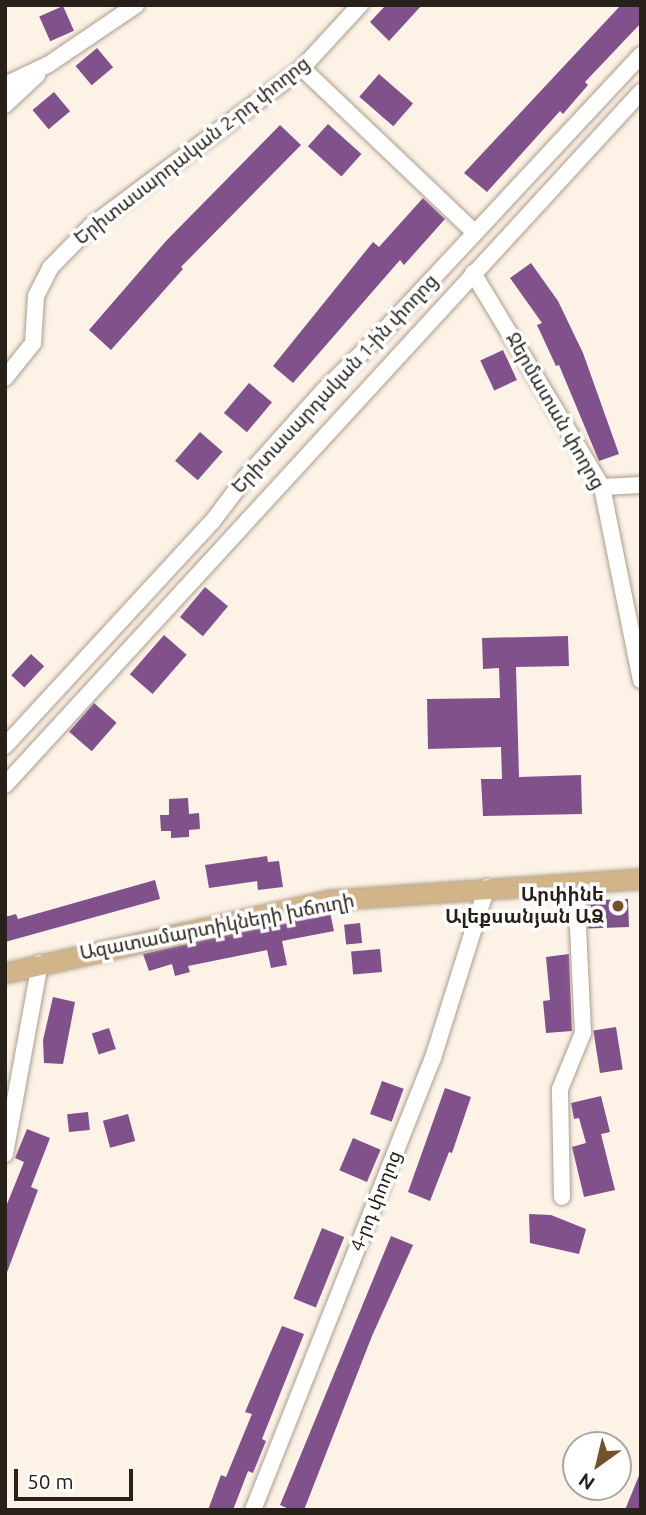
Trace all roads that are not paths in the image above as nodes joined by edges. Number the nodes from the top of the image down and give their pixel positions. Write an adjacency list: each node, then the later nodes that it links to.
1 (136, 5): 4 (street)
2 (360, 5): 5 (street, Երիտասարդական 2-րդ փողոց)
3 (641, 55): 9 (street, Երիտասարդական 1-ին փողոց)
4 (49, 64): 6 (street); 8 (street)
5 (302, 68): 9 (street); 11 (street, Երիտասարդական 2-րդ փողոց)
6 (5, 85)
7 (641, 92): 10 (street)
8 (5, 105)
9 (475, 233): 15 (street, Երիտասարդական 1-ին փողոց)
10 (473, 273): 13 (street, Ջերմատան փողոց); 16 (street)
11 (5, 378)
12 (641, 485): 13 (street)
13 (602, 487): 14 (street, Ջերմատան փողոց)
14 (641, 680)
15 (5, 746)
16 (5, 785)
17 (641, 879): 18 (main road, Ազատամարտիկների խճուղի)
18 (576, 883): 19 (main road, Ազատամարտիկների խճուղի); 23 (street)
19 (487, 887): 20 (main road, Ազատամարտիկների խճուղի); 24 (street, 4-րդ փողոց)
20 (40, 963): 21 (main road, Ազատամարտիկների խճուղի); 22 (street)
21 (5, 973)
22 (5, 1154)
23 (562, 1197)
24 (253, 1510)

